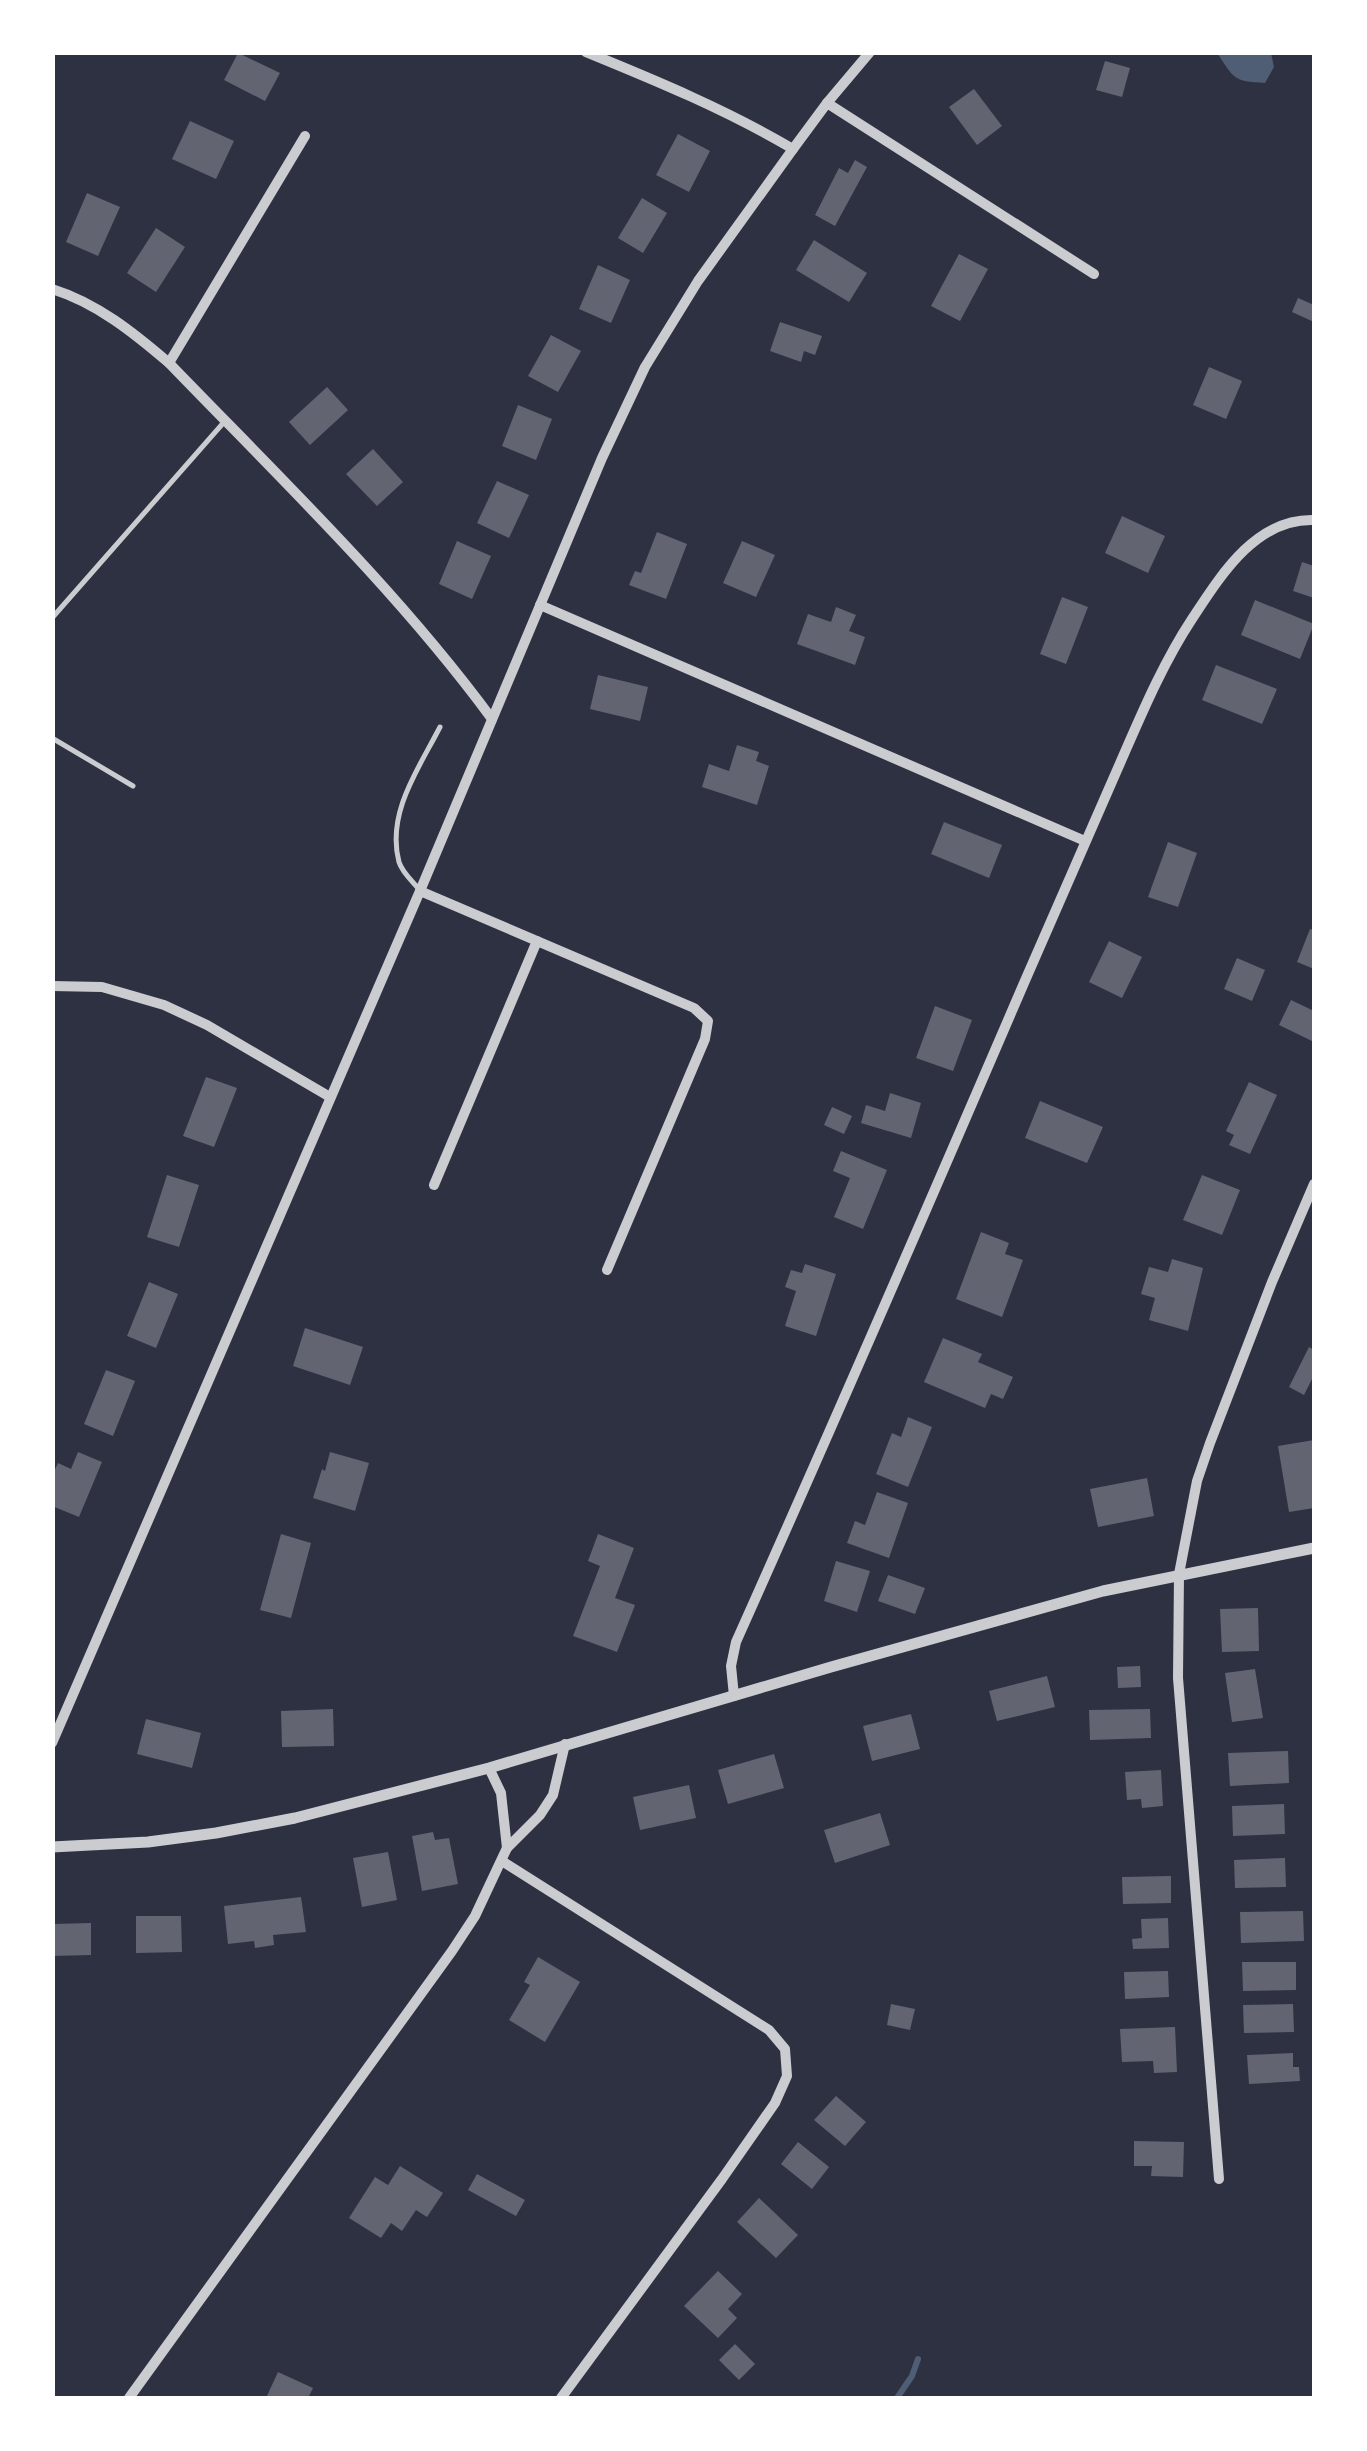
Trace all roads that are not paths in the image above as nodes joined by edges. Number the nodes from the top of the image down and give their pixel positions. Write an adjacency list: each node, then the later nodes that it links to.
1 (586, 52): 5 (street)
2 (870, 52): 3 (street)
3 (827, 103): 5 (street); 6 (street)
4 (305, 136): 8 (street)
5 (793, 148): 11 (street)
6 (1094, 274)
7 (52, 289): 8 (street)
8 (169, 363): 9 (street)
9 (225, 421): 12 (lane); 13 (street)
10 (1314, 520): 17 (street)
11 (540, 605): 13 (street); 17 (street)
12 (52, 618)
13 (492, 719): 18 (street)
14 (440, 727): 18 (lane)
15 (52, 738): 16 (lane)
16 (133, 786)
17 (1085, 842): 27 (street)
18 (420, 890): 19 (street); 21 (street)
19 (536, 941): 22 (street); 24 (street)
20 (52, 986): 21 (street)
21 (330, 1096): 28 (street)
22 (434, 1184)
23 (1314, 1184): 26 (street)
24 (608, 1270)
25 (1314, 1548): 26 (street)
26 (1179, 1574): 27 (street); 34 (street)
27 (734, 1696): 29 (street)
28 (52, 1743)
29 (565, 1744): 30 (street); 32 (street)
30 (489, 1768): 31 (street); 32 (street)
31 (52, 1847)
32 (507, 1848): 33 (street)
33 (502, 1861): 35 (street); 36 (street)
34 (1219, 2180)
35 (130, 2398)
36 (561, 2398)

